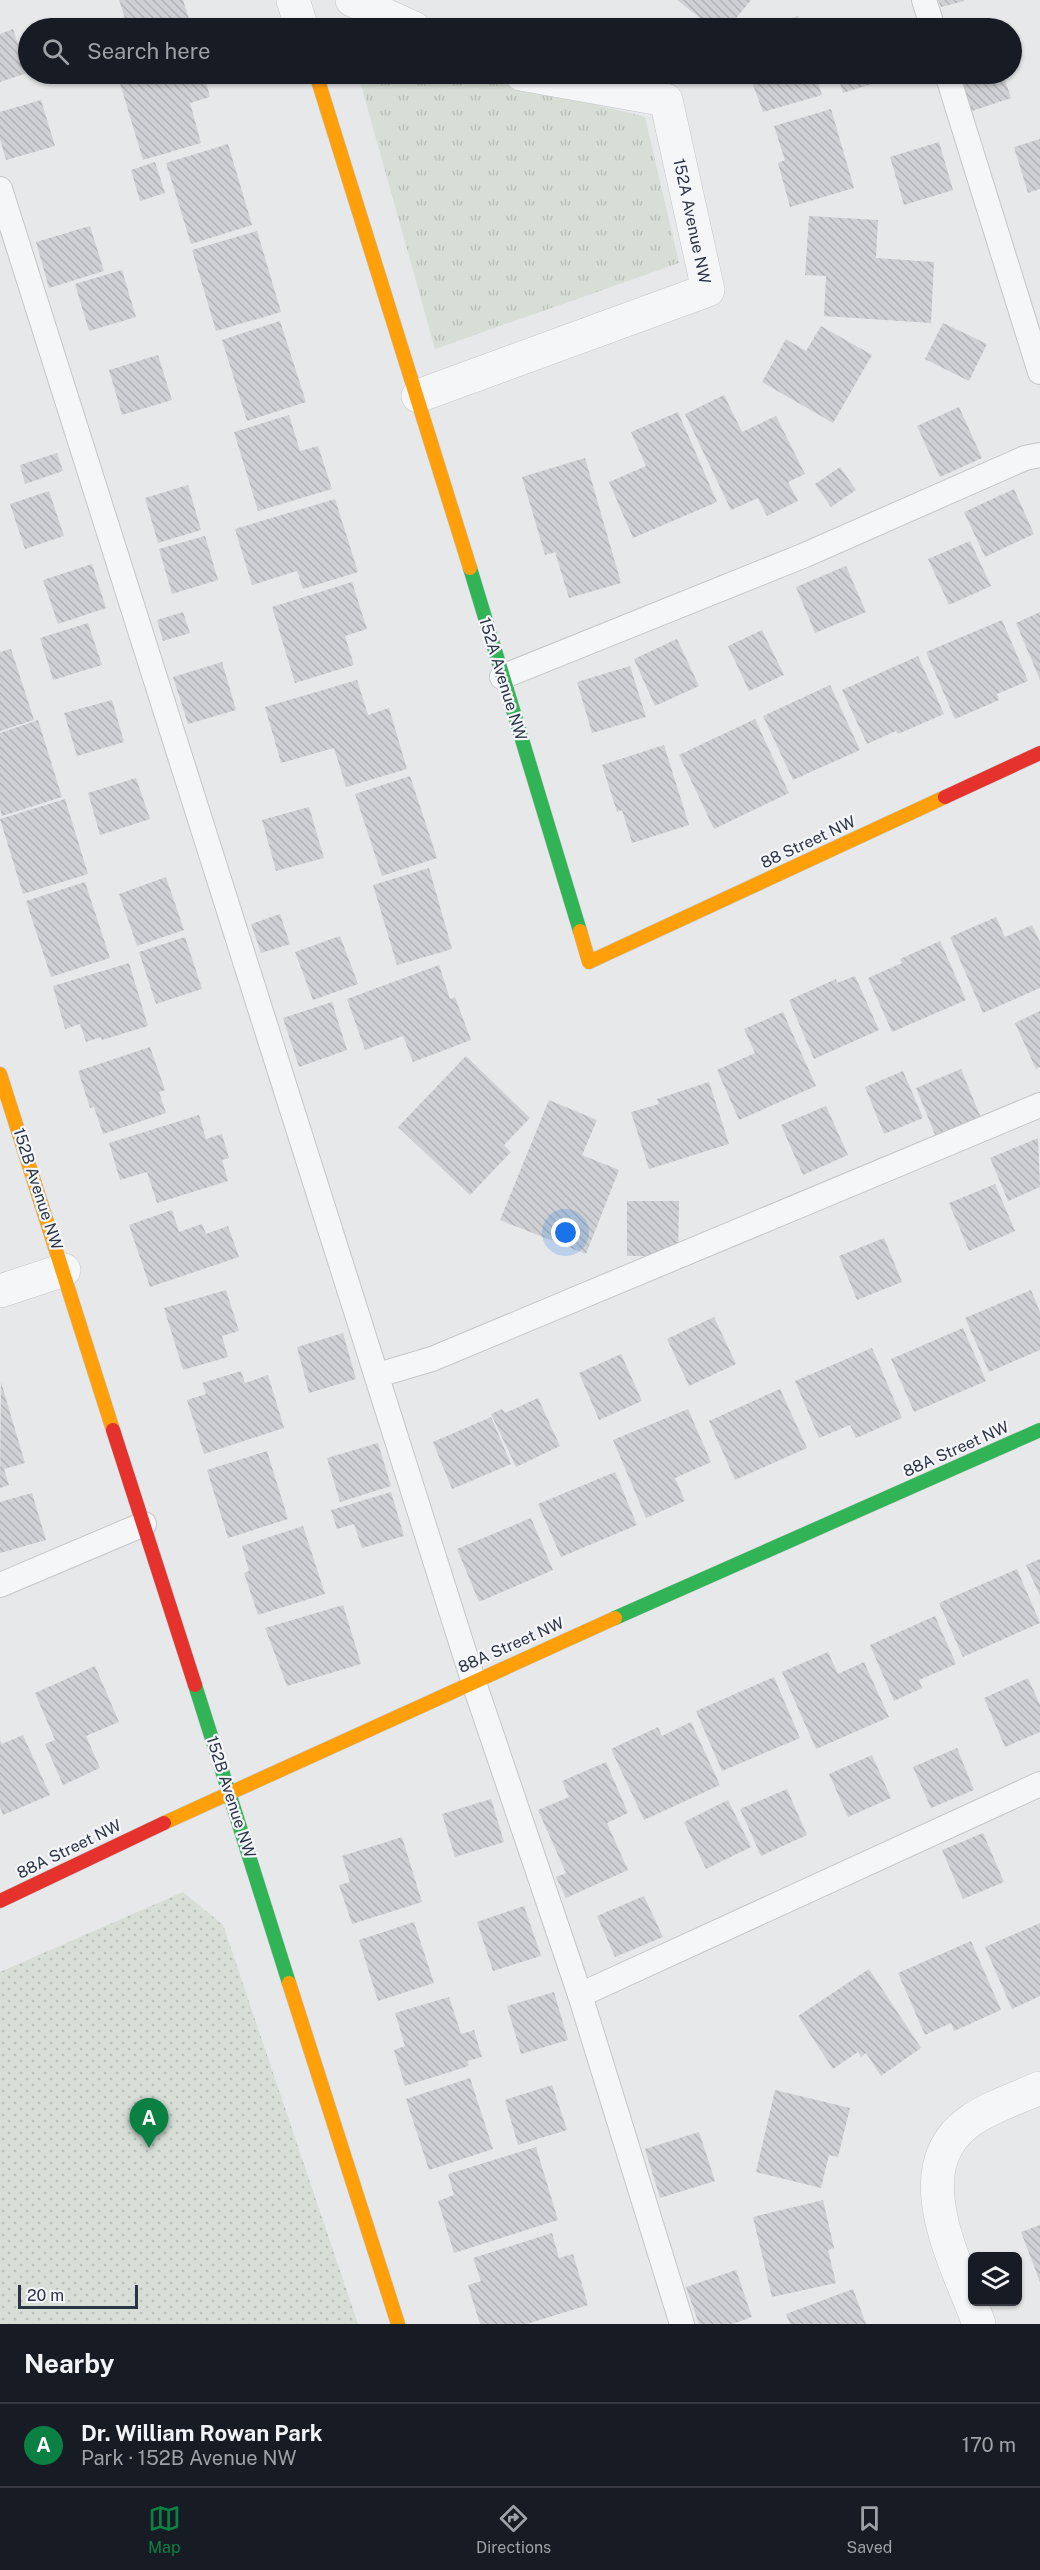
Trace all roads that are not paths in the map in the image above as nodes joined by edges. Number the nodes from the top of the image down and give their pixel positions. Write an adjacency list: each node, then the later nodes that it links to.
1 (293, 0): 4 (street)
2 (352, 0): 5 (street)
3 (924, 0): 6 (lane)
4 (299, 18)
5 (392, 18)
6 (930, 18)
7 (319, 84): 12 (street, 152A Avenue NW)
8 (577, 84): 12 (street, 152A Avenue NW)
9 (950, 84): 11 (lane)
10 (0, 189): 21 (lane)
11 (1040, 372)
12 (418, 396): 14 (street, 152A Avenue NW)
13 (1040, 455): 14 (lane)
14 (502, 677): 16 (street, 152A Avenue NW)
15 (1040, 753): 16 (street, 88 Street NW)
16 (589, 962)
17 (0, 1074): 19 (street, 152B Avenue NW)
18 (1040, 1105): 21 (lane)
19 (64, 1270): 20 (street, 152B Avenue NW); 23 (street, 152B Avenue NW)
20 (0, 1291)
21 (378, 1375): 25 (lane)
22 (1040, 1430): 25 (street, 88A Street NW)
23 (144, 1524): 24 (lane); 27 (street, 152B Avenue NW)
24 (0, 1585)
25 (473, 1680): 27 (street, 88A Street NW); 29 (lane)
26 (1040, 1784): 29 (lane)
27 (229, 1790): 28 (street, 88A Street NW); 31 (street, 152B Avenue NW)
28 (0, 1901)
29 (580, 1995): 32 (lane)
30 (1040, 2088): 33 (street)
31 (398, 2324)
32 (682, 2324)
33 (980, 2324)

